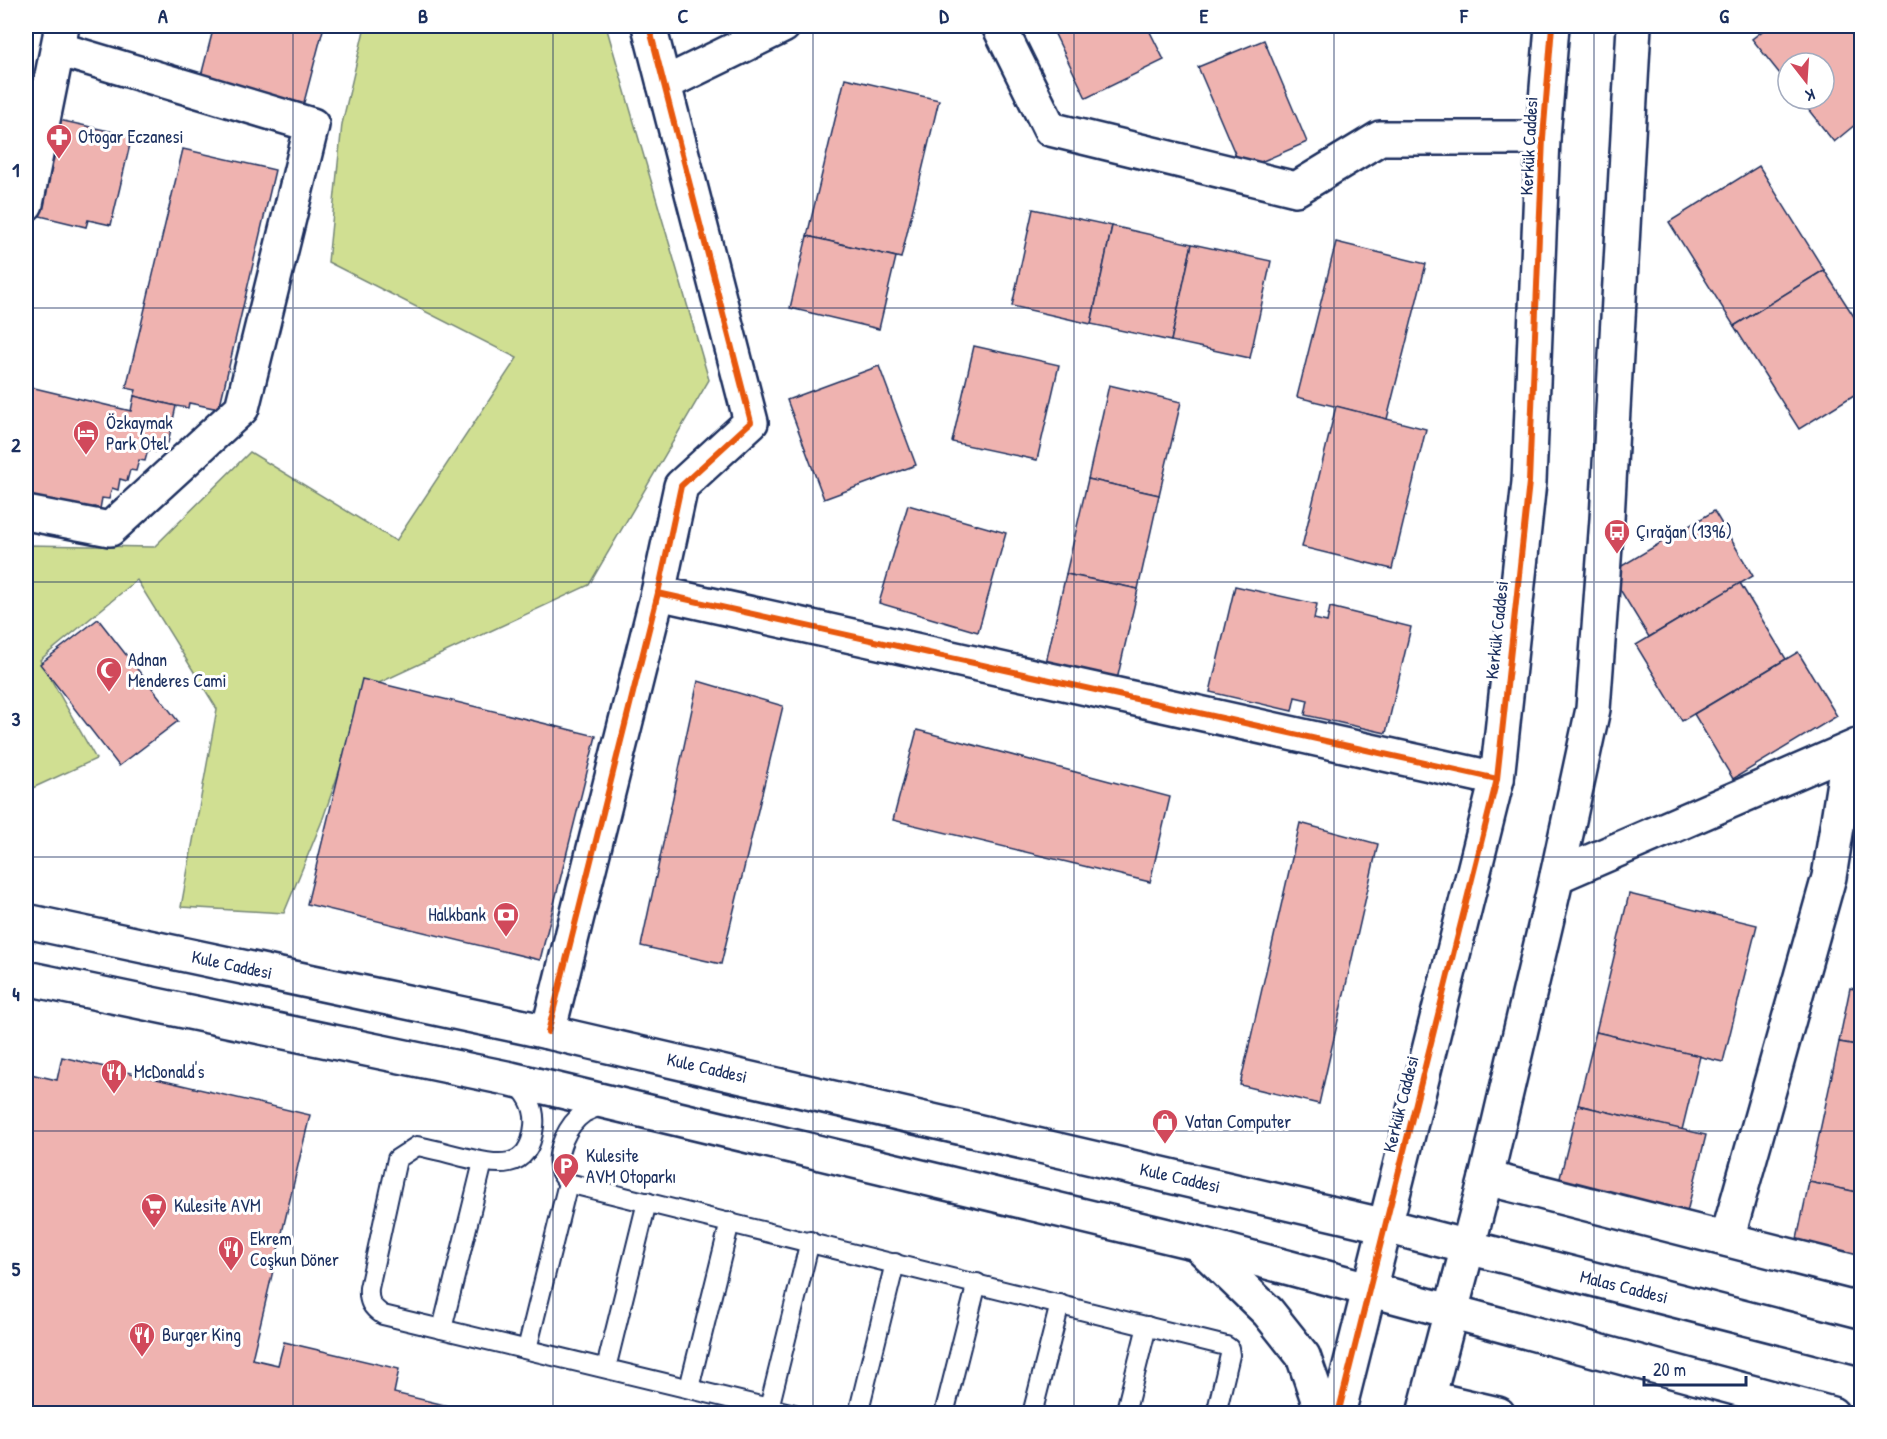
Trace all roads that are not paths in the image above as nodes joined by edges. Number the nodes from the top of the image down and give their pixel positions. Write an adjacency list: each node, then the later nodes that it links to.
1 (649, 26): 7 (street)
2 (783, 26): 7 (street)
3 (999, 26): 8 (street)
4 (1552, 26): 8 (street, Kerkük Caddesi)
5 (1634, 26): 14 (street)
6 (60, 37): 9 (street); 10 (street)
7 (664, 84): 11 (street)
8 (1543, 138): 13 (street, Kerkük Caddesi)
9 (26, 204)
10 (26, 513)
11 (658, 594): 13 (street); 17 (street)
12 (1855, 747): 14 (street); 26 (street)
13 (1497, 779): 25 (street, Kerkük Caddesi)
14 (1557, 876): 21 (street)
15 (26, 921): 17 (street, Kule Caddesi)
16 (26, 978): 18 (street)
17 (548, 1032): 25 (street, Kule Caddesi)
18 (511, 1079): 19 (street); 20 (lane)
19 (610, 1103): 22 (lane); 28 (street)
20 (483, 1162): 37 (lane); 37 (lane)
21 (1486, 1178): 26 (street); 29 (street)
22 (568, 1183): 23 (lane); 39 (lane)
23 (646, 1202): 24 (lane); 40 (lane)
24 (730, 1222): 27 (lane); 41 (lane)
25 (1386, 1226): 29 (street, Malas Caddesi); 33 (street, Kerkük Caddesi)
26 (1727, 1239): 31 (street)
27 (810, 1241): 30 (lane); 43 (lane)
28 (1197, 1243): 33 (street); 50 (street)
29 (1468, 1248): 35 (street); 38 (street, Malas Caddesi)
30 (895, 1263): 32 (lane); 45 (lane)
31 (1862, 1274)
32 (977, 1283): 34 (lane); 46 (lane)
33 (1368, 1288): 35 (street); 51 (street, Kerkük Caddesi)
34 (1060, 1304): 36 (lane); 47 (lane)
35 (1452, 1312): 42 (street); 53 (street)
36 (1147, 1326): 48 (lane); 49 (lane)
37 (442, 1329): 39 (lane)
38 (1862, 1348)
39 (527, 1349): 40 (lane)
40 (606, 1368): 41 (lane)
41 (689, 1388): 43 (lane)
42 (1426, 1406): 52 (street)
43 (769, 1408): 44 (lane)
44 (794, 1413)
45 (858, 1413)
46 (944, 1413)
47 (1032, 1413)
48 (1125, 1413)
49 (1216, 1413)
50 (1323, 1413)
51 (1338, 1413)
52 (1497, 1413)
53 (1832, 1413)

